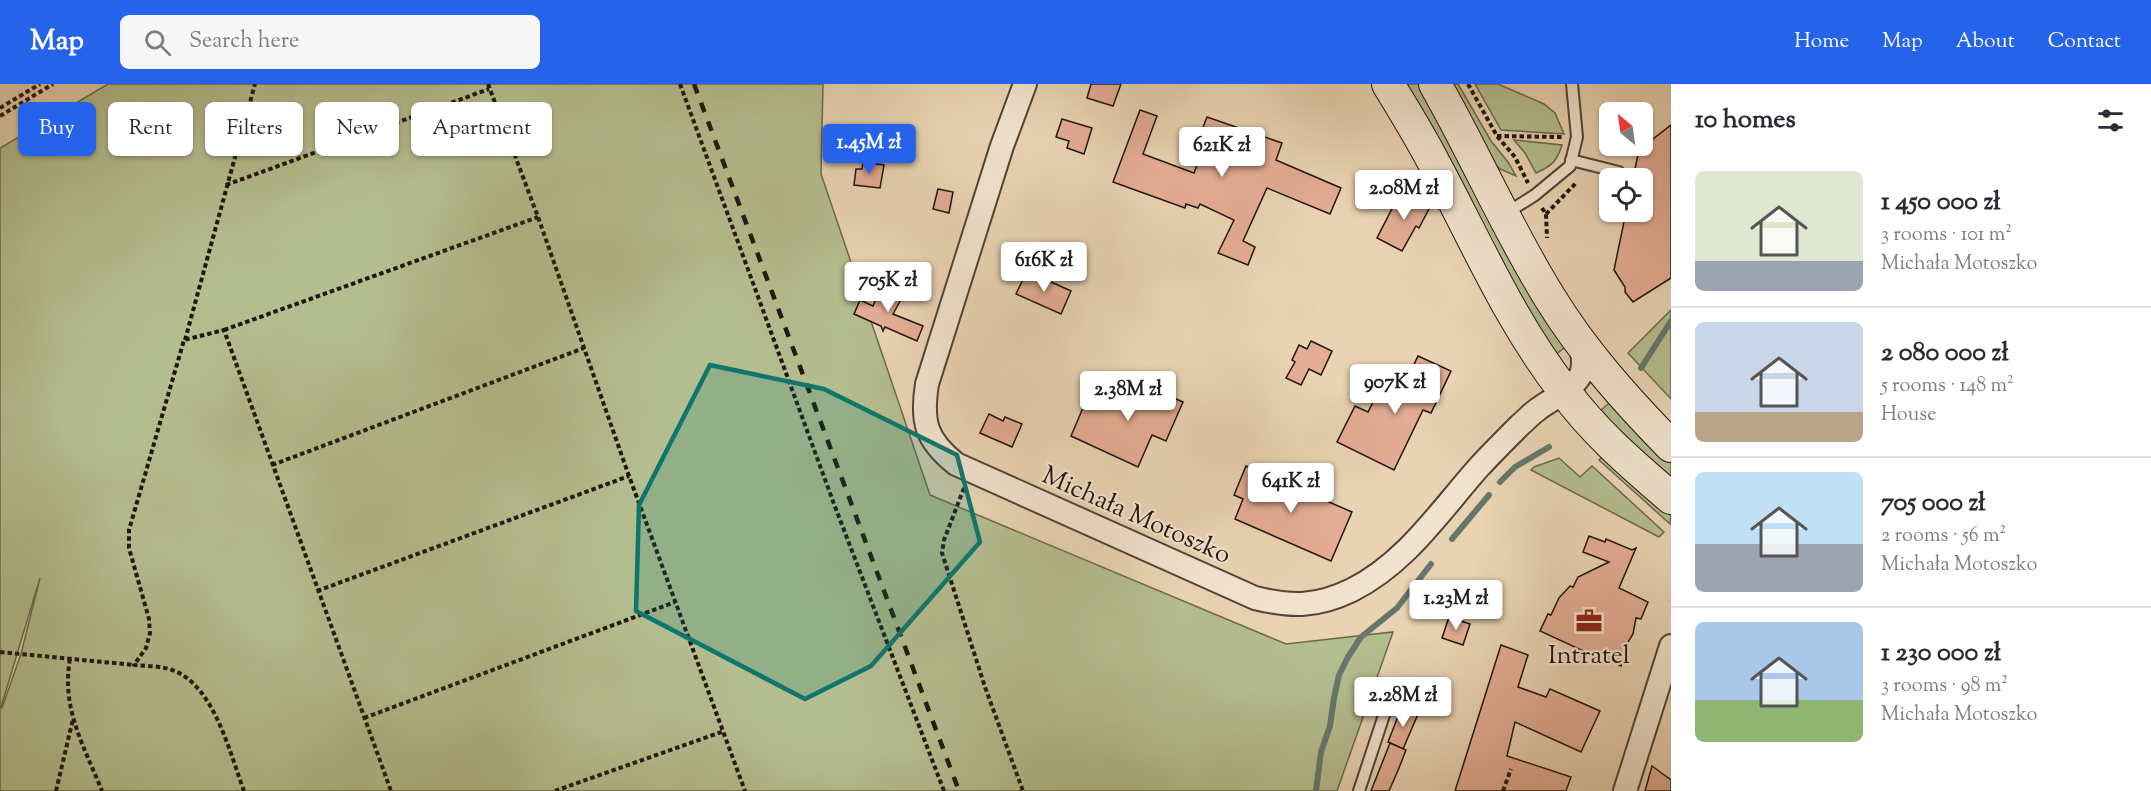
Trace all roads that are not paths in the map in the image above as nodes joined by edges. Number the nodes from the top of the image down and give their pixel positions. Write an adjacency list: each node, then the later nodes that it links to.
1 (1025, 84): 9 (street, Michała Motoszko)
2 (1388, 84): 9 (main road)
3 (1435, 84): 7 (main road)
4 (1572, 84): 5 (lane)
5 (1571, 160): 6 (lane); 7 (lane)
6 (1602, 168)
7 (1504, 214): 8 (main road)
8 (1580, 341): 9 (street, Michała Motoszko); 10 (main road)
9 (1564, 392): 11 (main road)
10 (1671, 446)
11 (1671, 498)
12 (1671, 646): 15 (street)
13 (1386, 709): 14 (lane)
14 (1359, 791)
15 (1625, 791)

